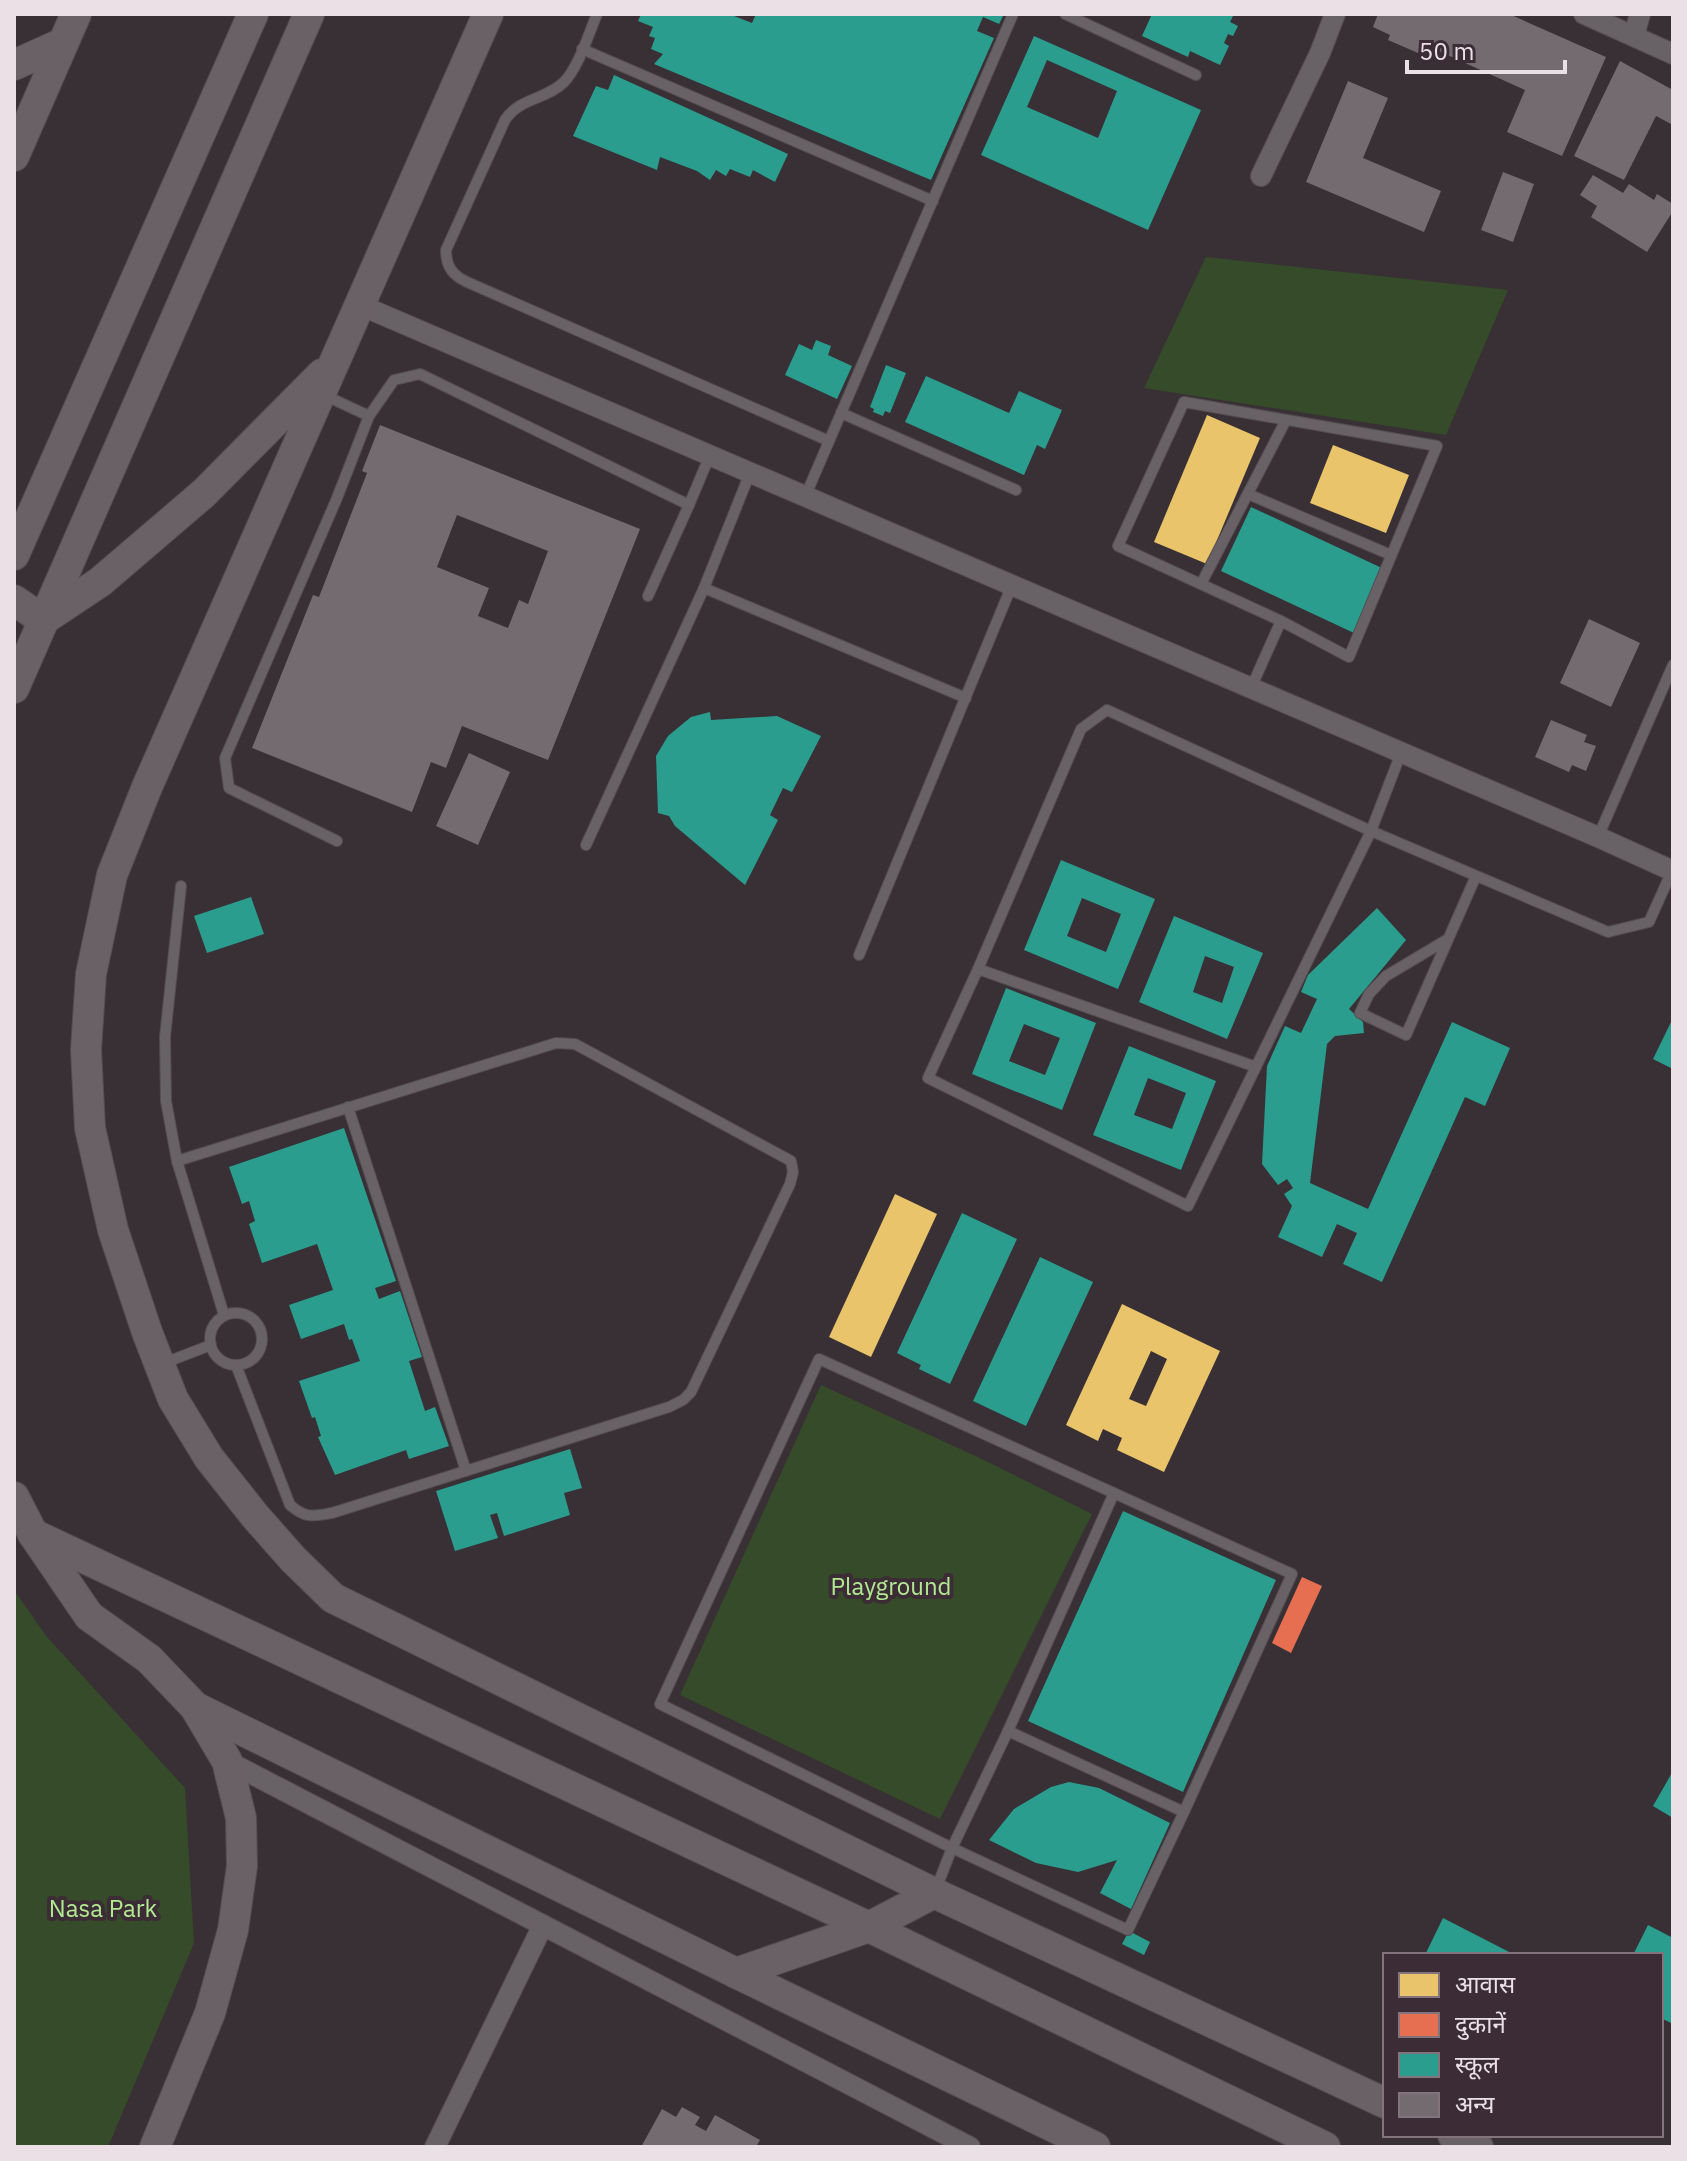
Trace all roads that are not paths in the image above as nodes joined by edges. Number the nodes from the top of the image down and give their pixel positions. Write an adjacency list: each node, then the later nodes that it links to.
1 (76, 14): 14 (street)
2 (241, 14): 18 (street)
3 (253, 14): 18 (street)
4 (309, 14): 20 (street)
5 (324, 14): 20 (street)
6 (488, 14): 24 (street)
7 (597, 14): 15 (lane)
8 (1013, 14): 23 (lane)
9 (1065, 14): 19 (lane)
10 (1335, 14): 22 (street)
11 (1584, 14): 13 (street)
12 (1640, 14): 13 (street)
13 (1634, 36): 16 (street)
14 (63, 43): 17 (street); 21 (street)
15 (582, 49): 23 (lane); 30 (lane)
16 (1673, 54)
17 (14, 65)
18 (228, 70): 37 (street)
19 (1196, 75)
20 (274, 92): 44 (street)
21 (14, 156)
22 (1261, 176)
23 (933, 201): 27 (lane)
24 (360, 305): 25 (street); 31 (street)
25 (335, 361): 26 (street); 44 (street)
26 (320, 393): 28 (lane); 66 (street)
27 (841, 413): 30 (lane); 33 (lane)
28 (369, 416): 36 (lane); 53 (lane)
29 (1286, 420): 34 (lane); 38 (lane); 39 (lane)
30 (829, 441): 35 (lane)
31 (710, 455): 32 (street); 36 (lane)
32 (750, 473): 35 (street); 41 (lane)
33 (1016, 490)
34 (1248, 494): 38 (lane); 39 (lane)
35 (805, 497): 40 (street)
36 (689, 505): 42 (lane)
37 (14, 555)
38 (1391, 555): 45 (lane)
39 (1201, 584): 45 (lane)
40 (1012, 585): 48 (street); 49 (lane)
41 (704, 588): 49 (lane); 54 (lane)
42 (648, 596)
43 (14, 600): 44 (street)
44 (43, 620): 47 (street)
45 (1281, 621): 48 (lane)
46 (1673, 665): 52 (lane)
47 (14, 688)
48 (1251, 688): 50 (street)
49 (966, 698): 59 (lane)
50 (1401, 753): 51 (lane); 52 (street)
51 (1371, 831): 56 (lane); 60 (lane); 61 (lane)
52 (1598, 837): 55 (street)
53 (337, 841)
54 (586, 845)
55 (1672, 871): 56 (lane)
56 (1476, 876): 58 (lane)
57 (181, 886): 63 (lane)
58 (1448, 939): 58 (lane)
59 (859, 955)
60 (978, 969): 61 (lane); 61 (lane)
61 (1256, 1067)
62 (348, 1107): 63 (lane); 68 (lane); 68 (lane)
63 (177, 1161): 64 (lane)
64 (224, 1315): 65 (lane); 67 (lane)
65 (211, 1345): 66 (lane); 67 (lane)
66 (160, 1365): 77 (street)
67 (236, 1365): 68 (lane)
68 (466, 1471)
69 (1114, 1493): 73 (lane); 75 (lane); 76 (lane)
70 (14, 1497): 71 (street)
71 (33, 1534): 72 (street); 79 (street)
72 (195, 1707): 74 (street); 80 (street)
73 (1008, 1731): 75 (lane); 76 (lane)
74 (227, 1761): 78 (street); 83 (street)
75 (1184, 1812): 76 (lane)
76 (952, 1848): 77 (lane)
77 (934, 1893): 79 (street); 81 (street)
78 (543, 1925): 84 (street); 85 (street)
79 (869, 1927): 80 (street); 87 (street)
80 (736, 1973): 86 (street)
81 (1383, 2102)
82 (1457, 2137): 88 (street)
83 (155, 2147)
84 (435, 2147)
85 (970, 2147)
86 (1095, 2147)
87 (1325, 2147)
88 (1478, 2147)

